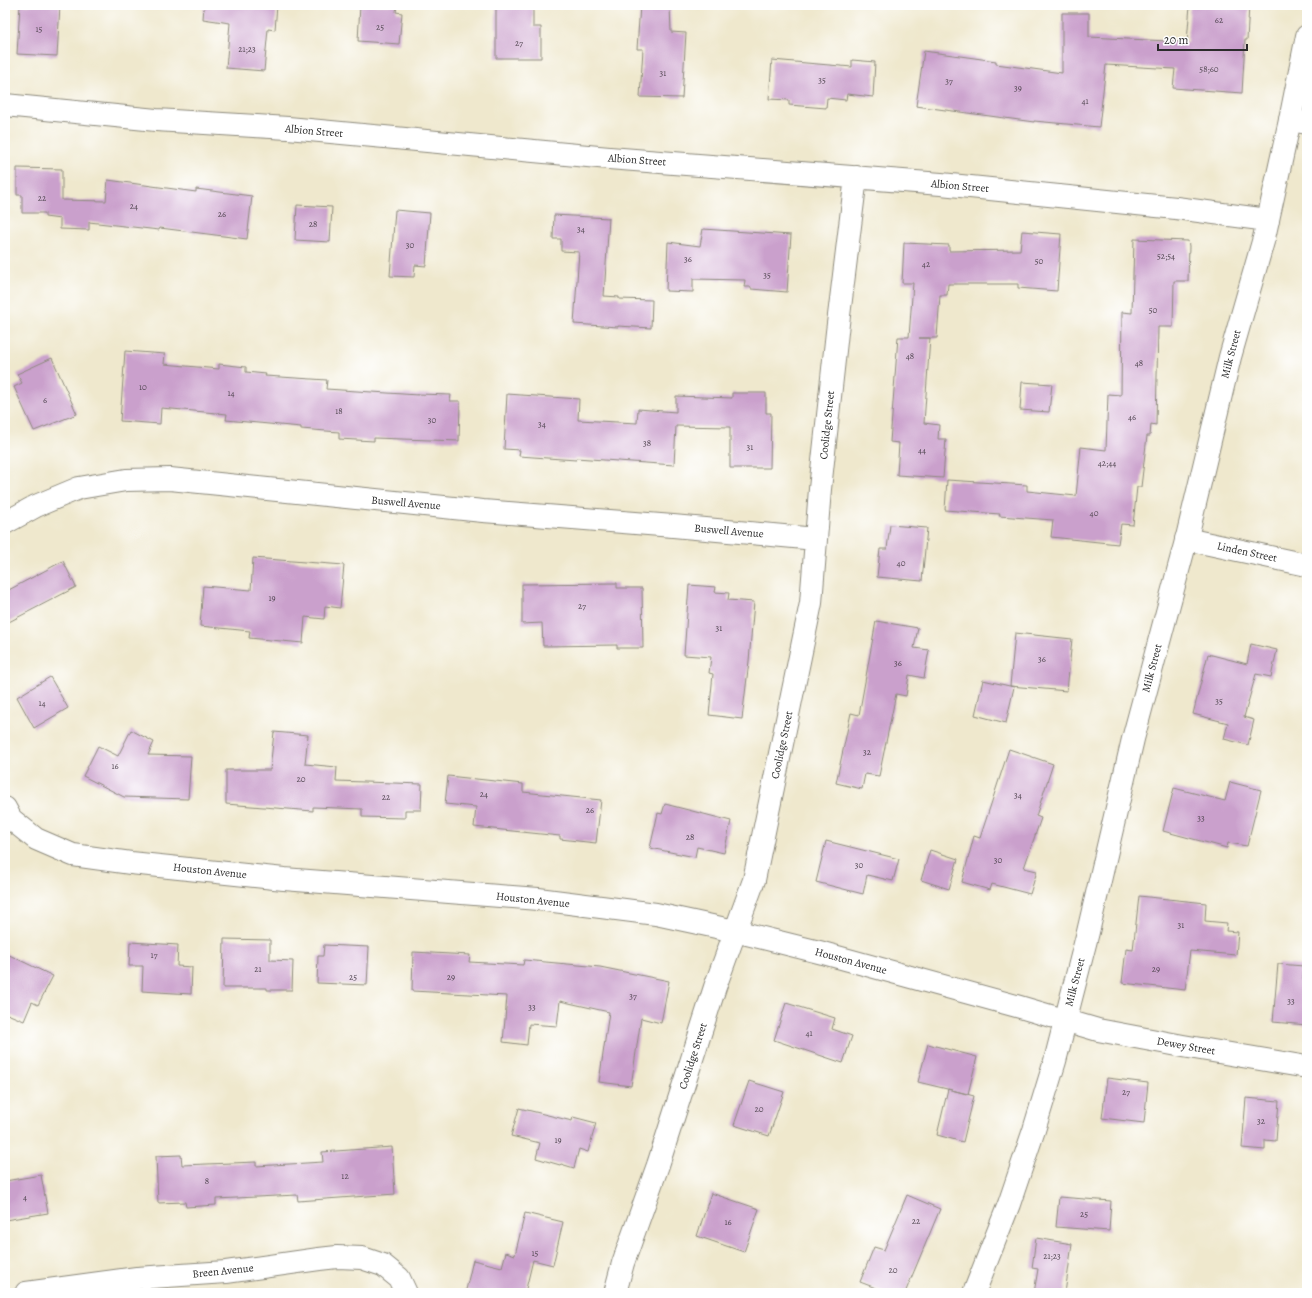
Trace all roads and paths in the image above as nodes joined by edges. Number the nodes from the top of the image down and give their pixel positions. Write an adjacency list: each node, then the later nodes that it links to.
1 (1307, 36): 3 (street, Milk Street)
2 (5, 105): 4 (street, Albion Street)
3 (1299, 122): 5 (street, Milk Street)
4 (856, 177): 5 (street, Albion Street); 7 (street, Coolidge Street)
5 (1268, 220): 8 (street, Milk Street)
6 (5, 523): 7 (street, Buswell Avenue)
7 (816, 539): 11 (street, Coolidge Street)
8 (1186, 539): 9 (street, Linden Street); 12 (street, Milk Street)
9 (1307, 566)
10 (5, 808): 11 (street, Houston Avenue)
11 (735, 931): 12 (street, Houston Avenue); 16 (street, Coolidge Street)
12 (1065, 1020): 13 (street, Dewey Street); 17 (street, Milk Street)
13 (1307, 1067)
14 (26, 1293): 15 (street, Breen Avenue)
15 (406, 1293)
16 (614, 1293)
17 (974, 1293)

